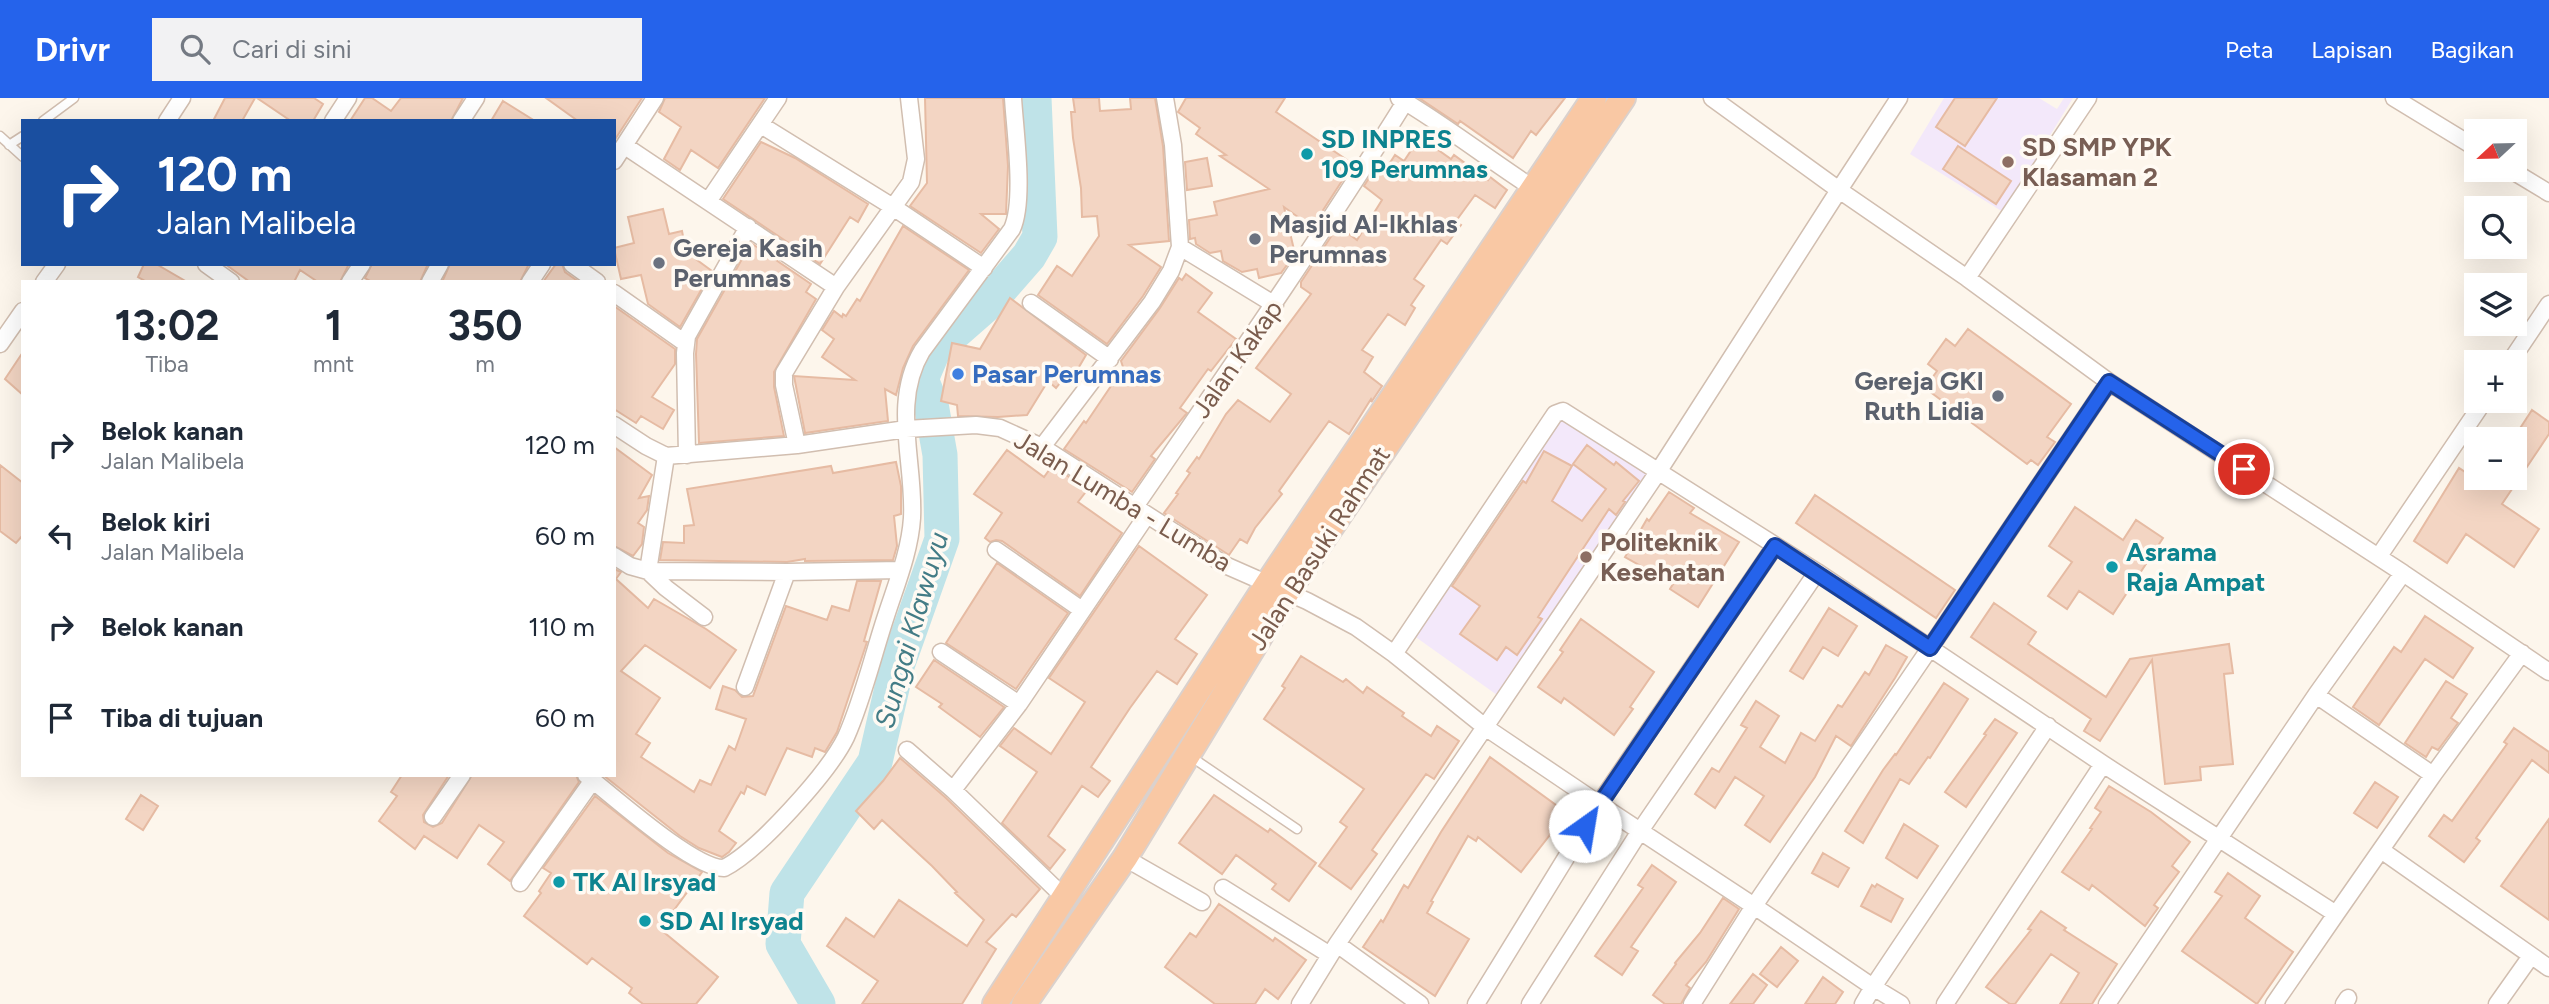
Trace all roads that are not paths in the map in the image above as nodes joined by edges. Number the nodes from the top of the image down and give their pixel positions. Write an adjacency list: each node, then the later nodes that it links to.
1 (74, 98): 18 (lane)
2 (182, 98): 19 (street)
3 (348, 98): 20 (street)
4 (476, 98): 21 (street)
5 (655, 98): 27 (street)
6 (778, 98): 22 (street)
7 (909, 98): 35 (street)
8 (1013, 98): 41 (street)
9 (1166, 98): 37 (street)
10 (1594, 98): 31 (highway, Jalan Basuki Rahmat)
11 (1623, 98): 52 (highway, Jalan Basuki Rahmat)
12 (1712, 98): 32 (street)
13 (1899, 98): 32 (street)
14 (2088, 98): 42 (street)
15 (2394, 98): 25 (street)
16 (1402, 100): 17 (street); 49 (street, Jalan Kakap)
17 (1426, 104): 31 (street)
18 (46, 119)
19 (172, 119)
20 (334, 119)
21 (461, 119)
22 (761, 125): 34 (street); 35 (street)
23 (0, 136): 26 (lane)
24 (21, 137): 26 (lane)
25 (2464, 141)
26 (9, 145): 28 (lane)
27 (625, 146): 29 (street); 34 (street)
28 (21, 155)
29 (616, 158)
30 (2527, 180): 33 (street)
31 (1534, 188): 52 (highway, Jalan Basuki Rahmat)
32 (1839, 190): 42 (street); 65 (street)
33 (2549, 193)
34 (709, 200): 36 (street)
35 (893, 206): 41 (street); 46 (street)
36 (748, 227): 46 (street); 53 (street)
37 (1181, 247): 49 (street); 56 (street)
38 (56, 266): 43 (street)
39 (209, 266): 44 (street)
40 (575, 266): 45 (street)
41 (984, 268): 60 (street)
42 (1967, 278): 57 (street)
43 (46, 280)
44 (228, 280)
45 (594, 280)
46 (836, 286): 61 (street)
47 (616, 294): 53 (street)
48 (1031, 303): 56 (street)
49 (1275, 304): 66 (street, Jalan Kakap)
50 (2549, 304): 55 (street)
51 (21, 314): 54 (street)
52 (1458, 321): 76 (highway, Jalan Basuki Rahmat)
53 (685, 343): 63 (street)
54 (0, 344)
55 (2518, 350)
56 (1110, 359): 62 (street)
57 (2109, 382): 69 (street); 79 (street)
58 (2476, 413): 69 (street)
59 (616, 426): 64 (street)
60 (909, 429): 61 (street, Jalan Lumba - Lumba); 62 (street, Jalan Lumba - Lumba); 72 (street)
61 (797, 445): 63 (street, Jalan Lumba - Lumba)
62 (1042, 447): 66 (street, Jalan Lumba - Lumba)
63 (687, 455): 64 (street, Jalan Lumba - Lumba)
64 (666, 456): 71 (street)
65 (1658, 472): 67 (street); 82 (street); 88 (street)
66 (1140, 511): 76 (street, Jalan Lumba - Lumba); 77 (street, Jalan Kakap)
67 (1775, 546): 74 (street); 96 (street)
68 (996, 550): 77 (street)
69 (2379, 556): 75 (street)
70 (616, 557): 71 (street)
71 (648, 570): 73 (street); 78 (street)
72 (901, 570): 73 (street); 94 (street)
73 (787, 572): 84 (street)
74 (1817, 572): 79 (street); 99 (street)
75 (2403, 573): 81 (street); 85 (street)
76 (1277, 587): 82 (street, Jalan Lumba - Lumba); 90 (highway, Jalan Basuki Rahmat); 105 (highway, Jalan Basuki Rahmat)
77 (1082, 610): 86 (street, Jalan Kakap)
78 (704, 617)
79 (1930, 648): 87 (street); 107 (street)
80 (941, 652): 86 (street)
81 (2522, 653): 83 (street); 92 (street)
82 (1394, 654): 88 (street, Jalan Lumba - Lumba)
83 (2549, 672)
84 (745, 687)
85 (2316, 695): 92 (street); 100 (street)
86 (1019, 704): 95 (street, Jalan Kakap)
87 (2048, 726): 91 (street); 112 (street)
88 (1485, 727): 96 (street, Jalan Lumba - Lumba); 109 (street)
89 (907, 750): 95 (street)
90 (1188, 755): 98 (lane); 102 (highway, Jalan Basuki Rahmat)
91 (2103, 764): 100 (street); 122 (street)
92 (2432, 775): 101 (street)
93 (461, 777): 97 (street)
94 (589, 778): 103 (street)
95 (953, 790): 105 (street)
96 (1599, 804): 99 (street, Jalan Lumba - Lumba); 117 (street)
97 (433, 817)
98 (1297, 829)
99 (1640, 831): 107 (street, Jalan Lumba - Lumba); 118 (street)
100 (2219, 839): 108 (street); 123 (street)
101 (2381, 850): 108 (street); 110 (street)
102 (1125, 858): 106 (street); 113 (highway, Jalan Basuki Rahmat)
103 (520, 883)
104 (1223, 888): 109 (street)
105 (1064, 897): 113 (highway, Jalan Basuki Rahmat)
106 (1202, 902)
107 (1754, 906): 112 (street, Jalan Lumba - Lumba); 119 (street)
108 (2336, 914): 124 (street)
109 (1334, 949): 115 (street); 116 (street)
110 (2531, 957): 111 (street); 125 (street)
111 (2549, 968)
112 (1873, 987): 120 (street); 121 (street, Jalan Lumba - Lumba)
113 (1023, 990): 114 (highway, Jalan Basuki Rahmat)
114 (995, 1004)
115 (1300, 1004)
116 (1420, 1004)
117 (1476, 1004)
118 (1530, 1004)
119 (1692, 1004)
120 (1863, 1004)
121 (1901, 1004)
122 (1945, 1004)
123 (2106, 1004)
124 (2274, 1004)
125 (2497, 1004)

